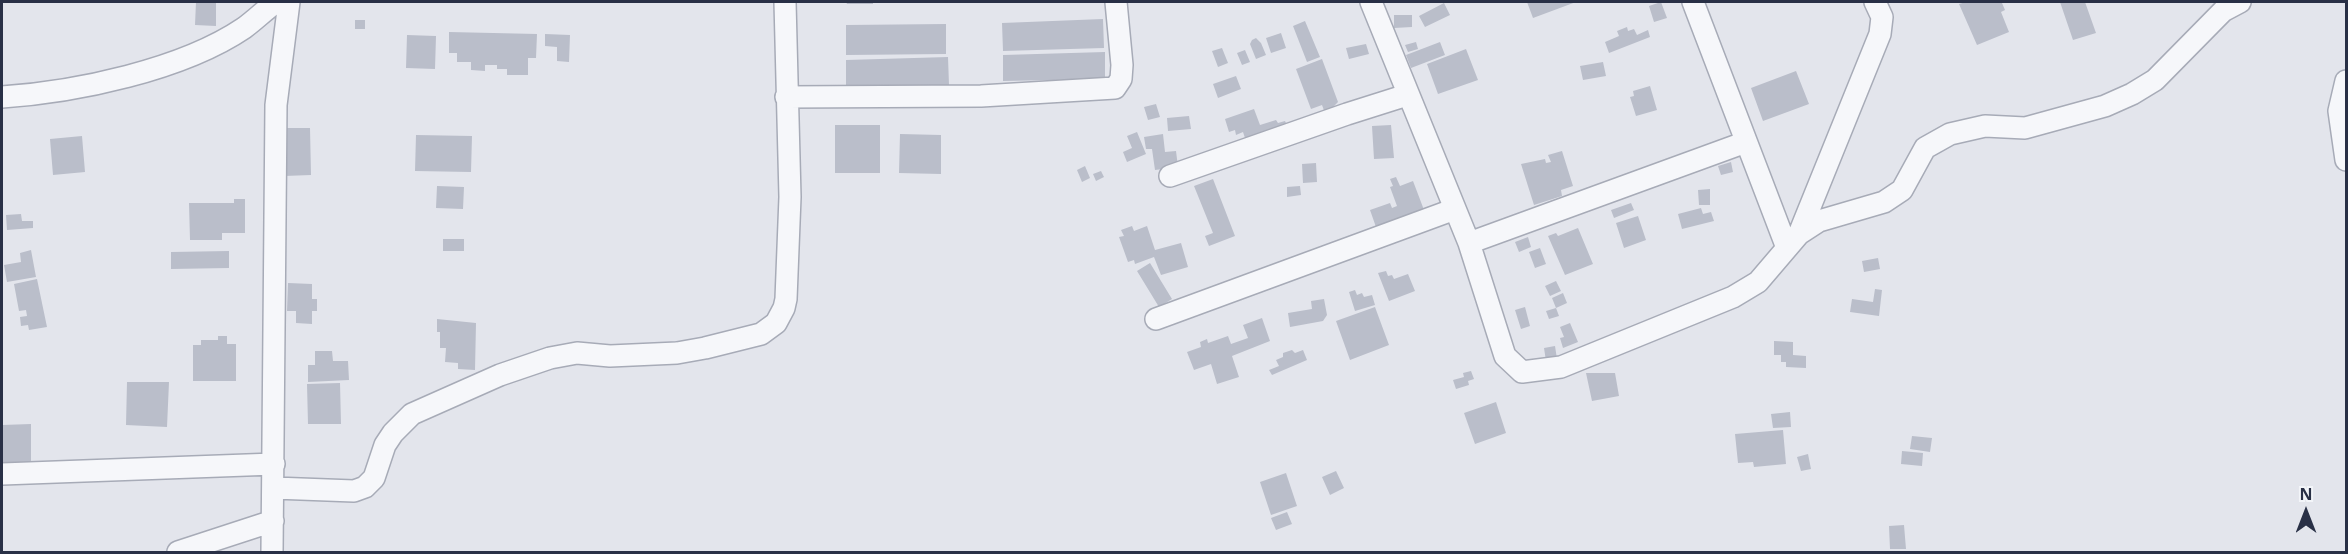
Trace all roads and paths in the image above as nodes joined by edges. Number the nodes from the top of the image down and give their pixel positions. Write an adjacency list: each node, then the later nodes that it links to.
1 (276, 2): 11 (street)
2 (289, 2): 20 (street)
3 (784, 2): 12 (street)
4 (1116, 2): 12 (street)
5 (1371, 2): 10 (street)
6 (1693, 2): 13 (street)
7 (1875, 2): 17 (street)
8 (2240, 2): 17 (street)
9 (2346, 81): 14 (street)
10 (1407, 95): 15 (street); 16 (street)
11 (2, 97)
12 (786, 97): 22 (street)
13 (1746, 142): 17 (street); 18 (street)
14 (2346, 160)
15 (1170, 176)
16 (1455, 209): 18 (street); 19 (street)
17 (1793, 241): 18 (street)
18 (1469, 243)
19 (1156, 319)
20 (274, 464): 21 (street); 22 (street)
21 (2, 474)
22 (274, 489): 23 (street)
23 (273, 521): 24 (street); 25 (street)
24 (178, 552)
25 (272, 552)

